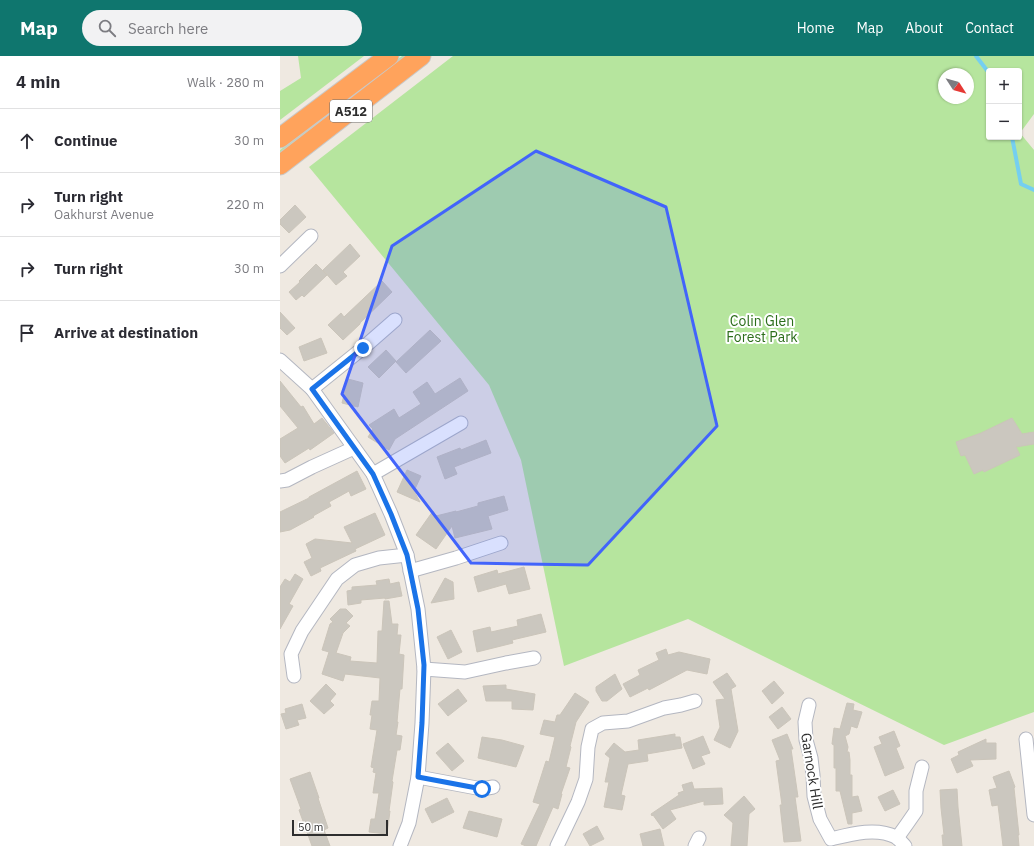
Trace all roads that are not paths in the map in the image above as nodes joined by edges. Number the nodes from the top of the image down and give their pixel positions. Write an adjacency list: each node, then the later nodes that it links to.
1 (389, 56): 3 (highway, A512)
2 (421, 56): 4 (highway, A512)
3 (280, 138)
4 (280, 165)
5 (311, 236): 6 (street)
6 (280, 266)
7 (395, 320): 9 (street)
8 (280, 360): 9 (street)
9 (312, 389): 11 (street)
10 (461, 424): 12 (street)
11 (354, 448): 12 (street); 13 (street)
12 (373, 474): 15 (street)
13 (280, 481)
14 (500, 542): 16 (street)
15 (407, 555): 16 (street); 19 (street)
16 (410, 571): 18 (street)
17 (534, 658): 18 (street)
18 (424, 669): 24 (street)
19 (294, 676)
20 (695, 701): 29 (street)
21 (809, 705): 27 (street, Garnock Hill)
22 (1026, 739): 26 (street)
23 (922, 767): 27 (street, Garnock Hill)
24 (418, 777): 25 (street); 28 (street)
25 (493, 787)
26 (1034, 815)
27 (901, 842)
28 (400, 846)
29 (557, 846)

